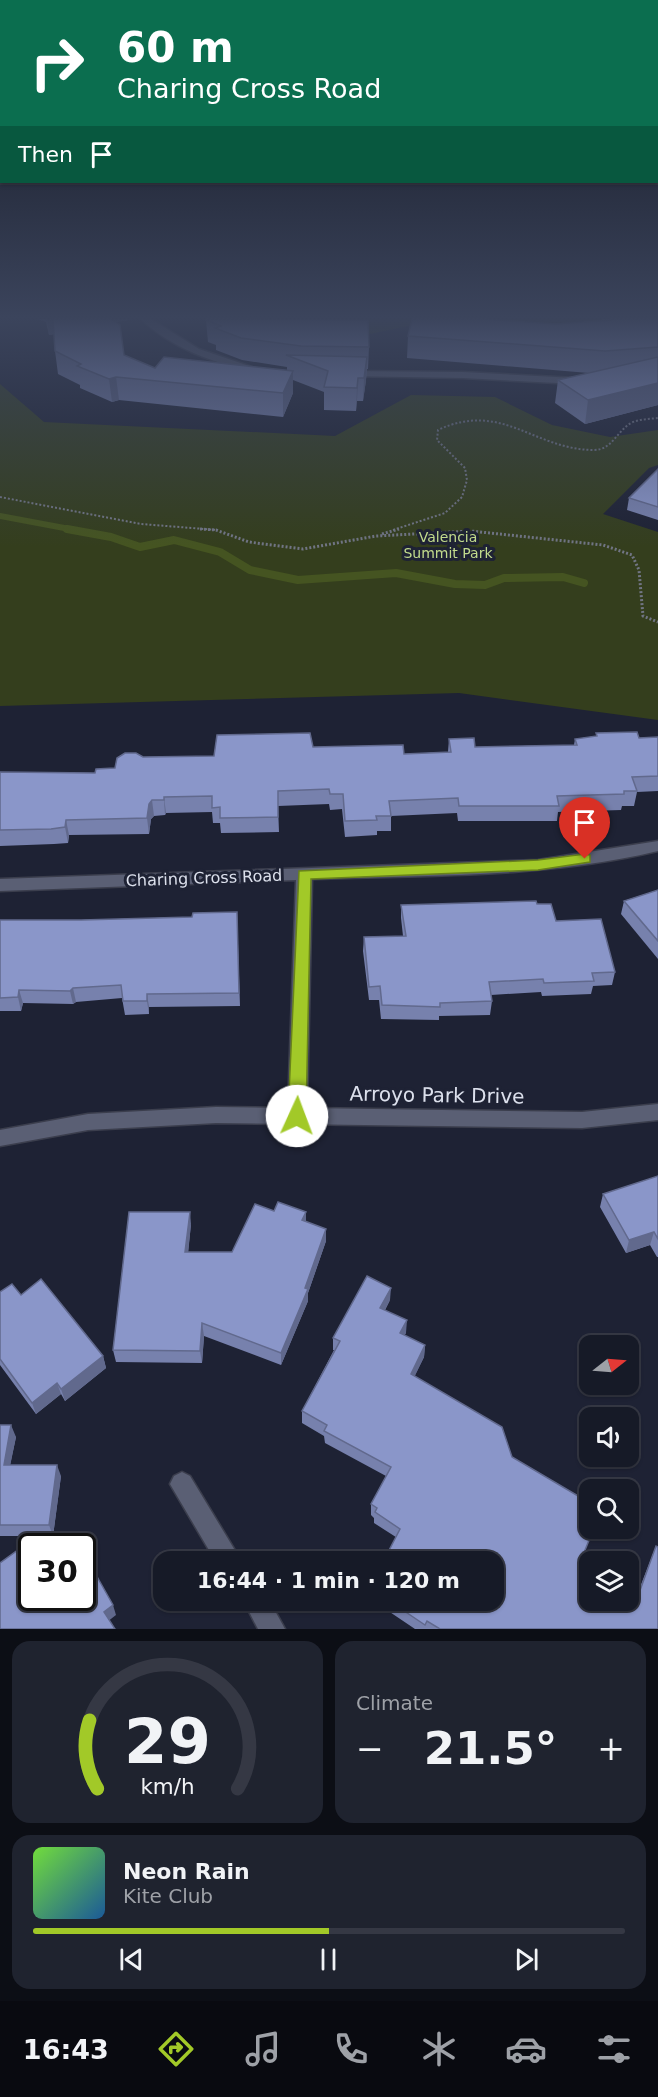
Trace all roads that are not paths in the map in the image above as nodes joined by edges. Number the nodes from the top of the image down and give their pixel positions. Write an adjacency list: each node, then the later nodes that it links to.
1 (658, 846): 2 (street, Charing Cross Road)
2 (304, 874): 3 (street, Charing Cross Road); 5 (street)
3 (0, 885)
4 (658, 1112): 5 (street, Arroyo Park Drive)
5 (297, 1116): 6 (street, Arroyo Park Drive)
6 (0, 1138)
7 (182, 1484): 8 (street)
8 (223, 1551)
9 (261, 1611): 10 (street)
10 (272, 1629)

